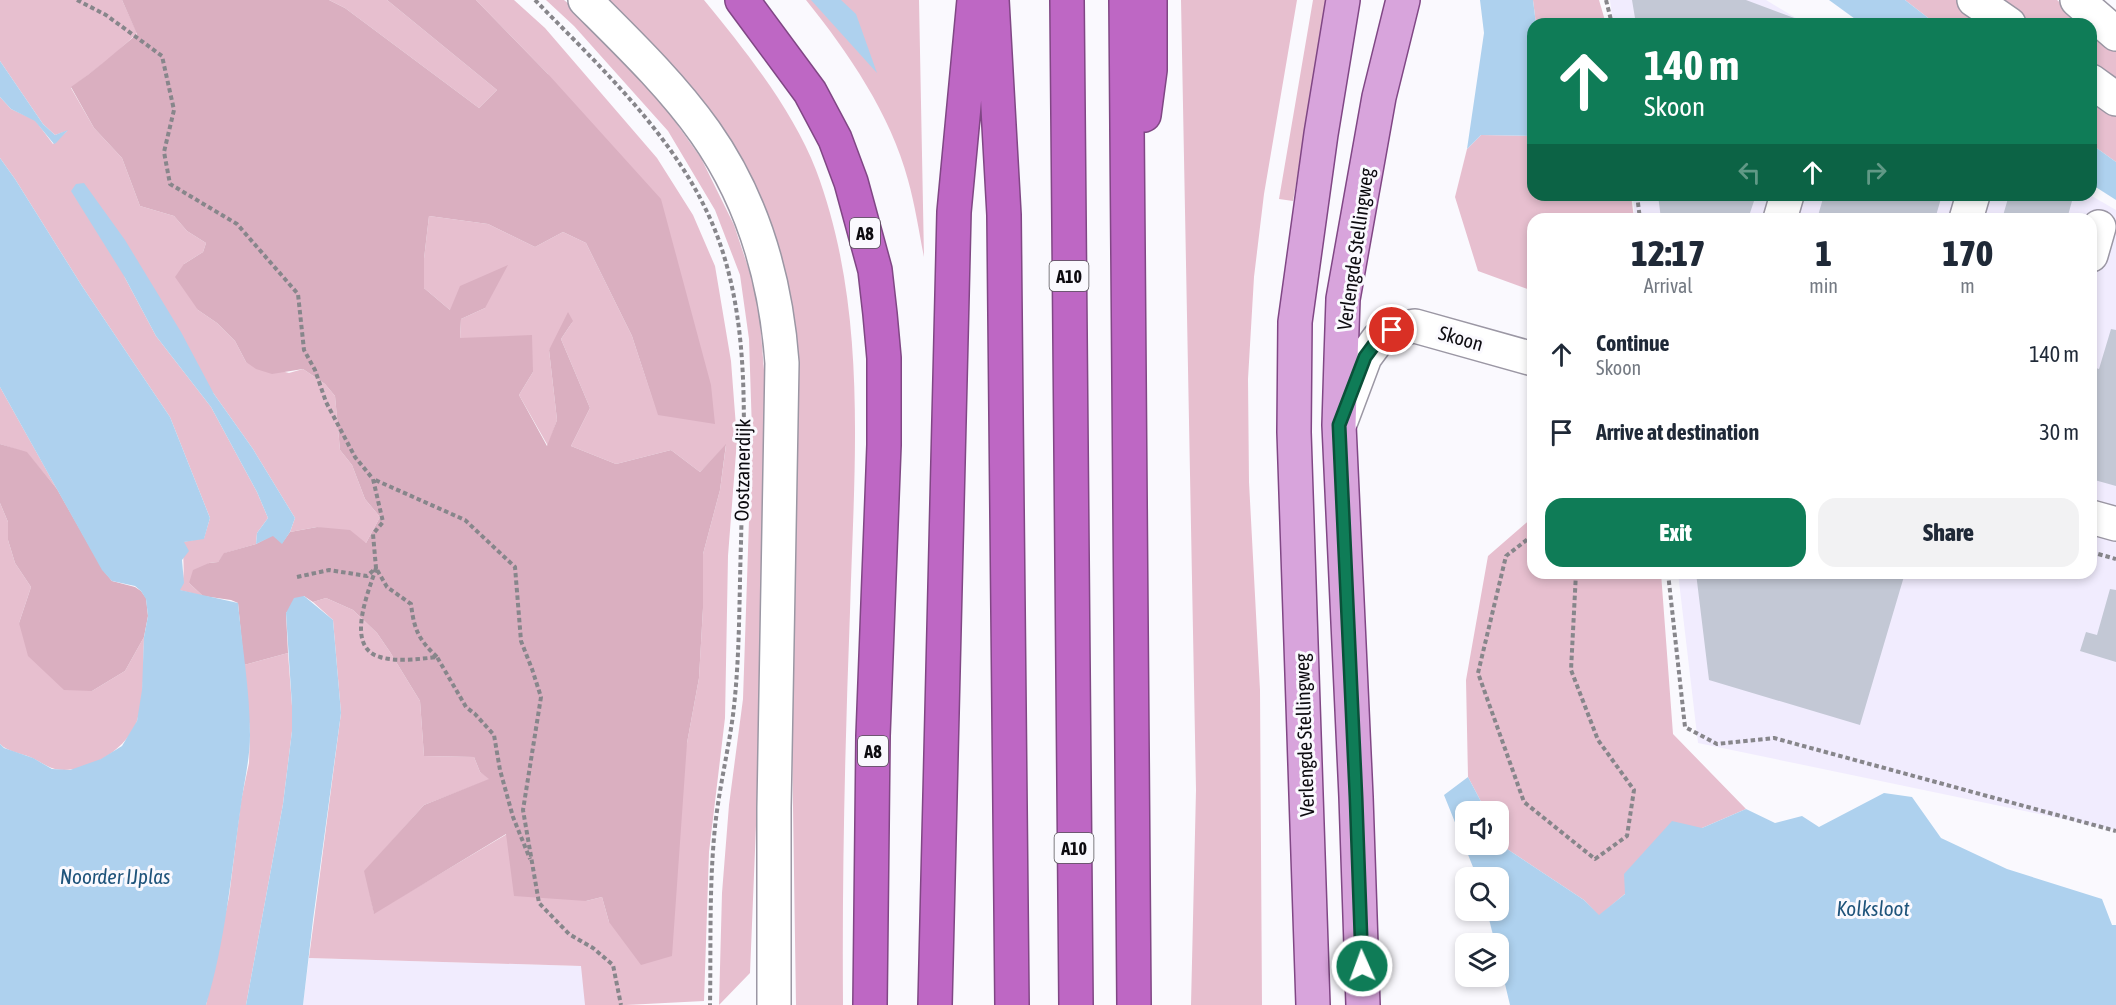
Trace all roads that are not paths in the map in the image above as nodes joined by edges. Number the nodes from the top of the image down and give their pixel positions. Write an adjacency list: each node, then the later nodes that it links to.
1 (585, 0): 21 (street, Oostzanerdijk)
2 (742, 0): 22 (highway, A8)
3 (974, 0): 23 (highway)
4 (992, 0): 24 (highway)
5 (1067, 0): 25 (highway, A10)
6 (1126, 0): 16 (highway)
7 (1150, 0): 16 (highway)
8 (1343, 0): 27 (main road, Verlengde Stellingweg)
9 (1403, 0): 18 (main road, Verlengde Stellingweg)
10 (1974, 0): 12 (street)
11 (2077, 0): 13 (street)
12 (2000, 18)
13 (2116, 34)
14 (2097, 85): 15 (street)
15 (2116, 99)
16 (1128, 245): 26 (highway)
17 (1527, 356): 18 (street, Skoon)
18 (1339, 425): 28 (main road, Verlengde Stellingweg)
19 (2097, 519): 20 (street)
20 (2116, 524)
21 (774, 1005)
22 (870, 1005)
23 (935, 1005)
24 (1012, 1005)
25 (1076, 1005)
26 (1134, 1005)
27 (1312, 1005)
28 (1362, 1005)

